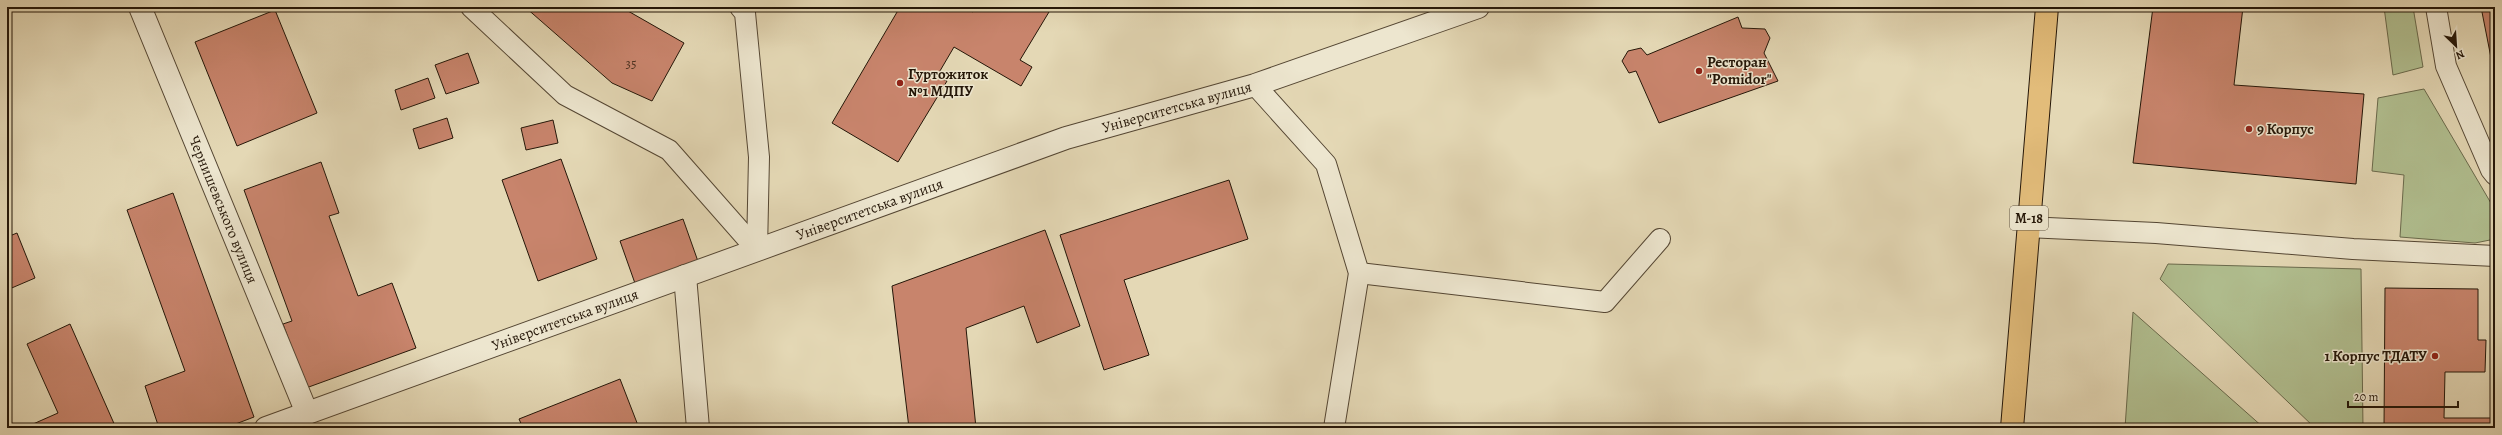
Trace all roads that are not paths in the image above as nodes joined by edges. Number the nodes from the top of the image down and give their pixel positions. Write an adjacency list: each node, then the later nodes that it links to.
1 (140, 7): 15 (street, Чернишевського вулиця)
2 (470, 7): 11 (lane)
3 (740, 7): 11 (lane)
4 (1478, 7): 7 (street, Університетська вулиця)
5 (2047, 7): 9 (highway, М-18)
6 (2436, 7): 8 (lane)
7 (1255, 85): 11 (street, Університетська вулиця); 13 (lane)
8 (2495, 175)
9 (2029, 227): 12 (lane); 19 (highway, М-18)
10 (1660, 239): 13 (lane)
11 (757, 250): 14 (street, Університетська вулиця)
12 (2495, 256)
13 (1359, 273): 18 (lane)
14 (685, 276): 15 (street, Університетська вулиця); 17 (street)
15 (307, 413): 16 (street, Університетська вулиця)
16 (266, 428)
17 (698, 428)
18 (1334, 428)
19 (2012, 428)

